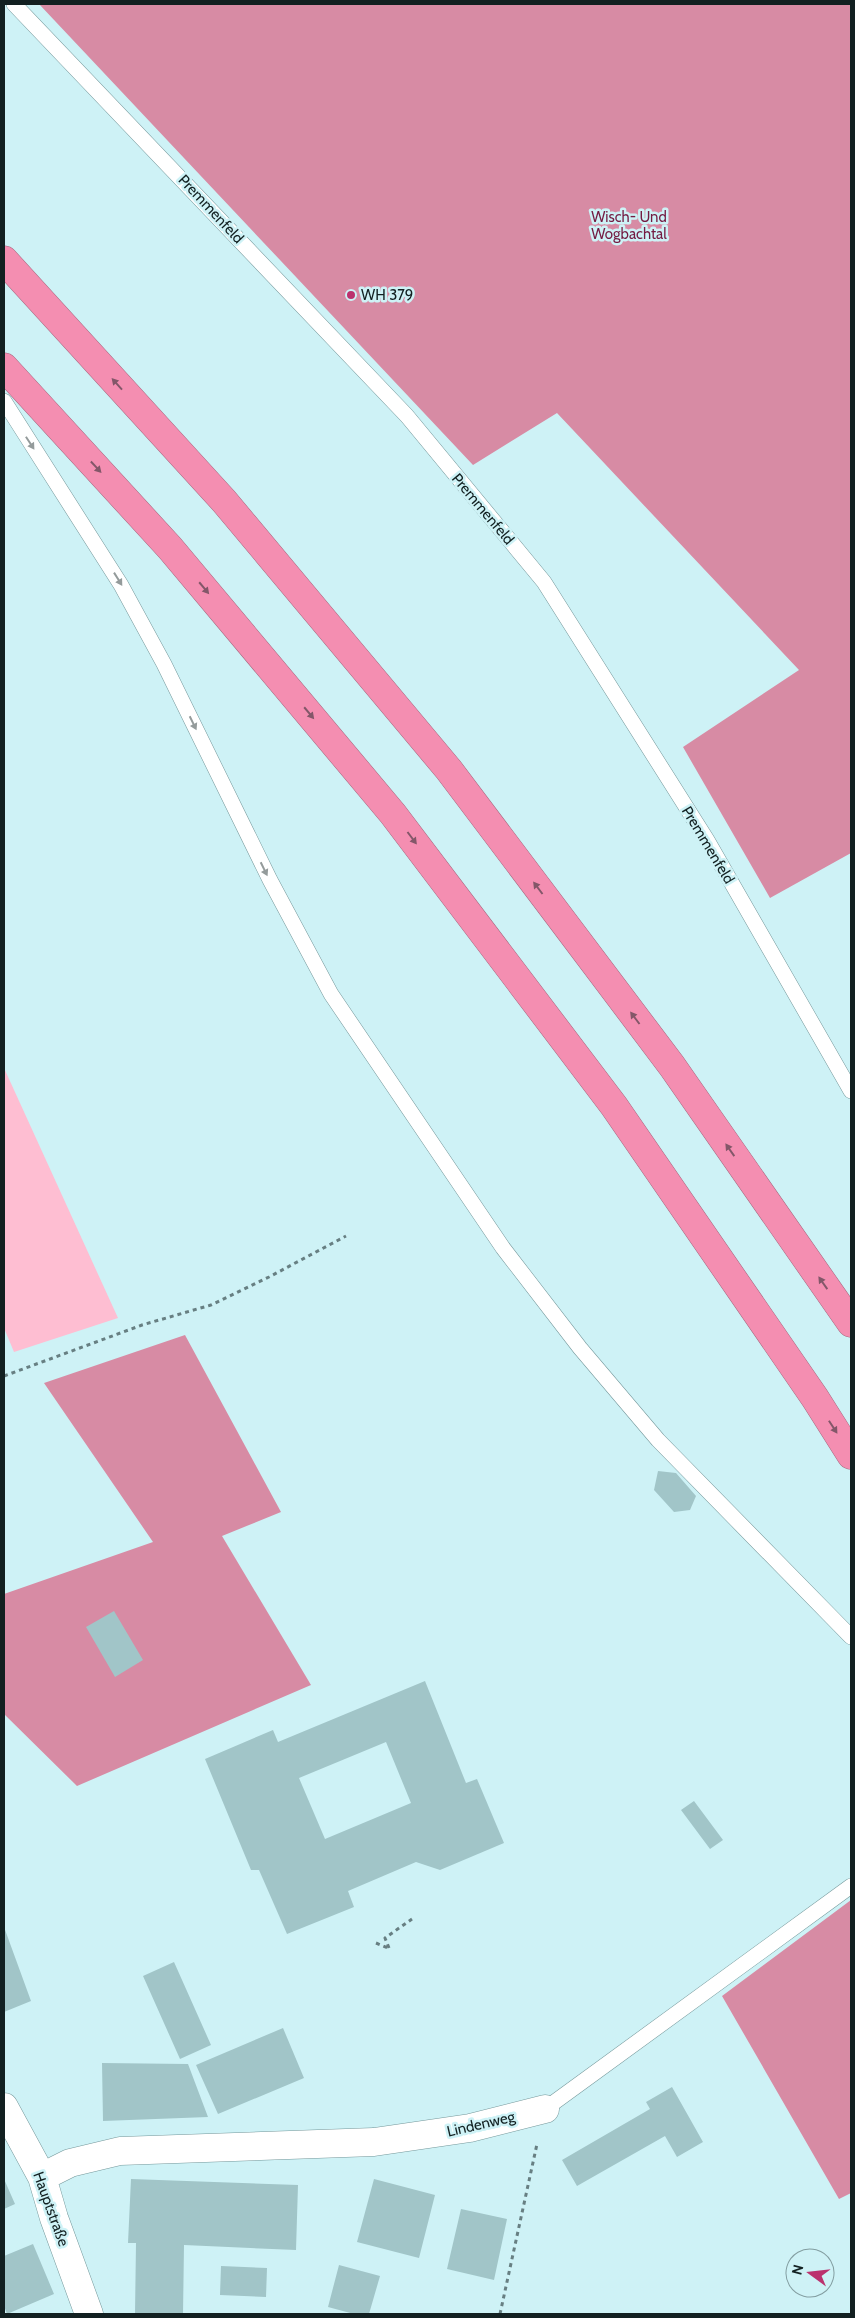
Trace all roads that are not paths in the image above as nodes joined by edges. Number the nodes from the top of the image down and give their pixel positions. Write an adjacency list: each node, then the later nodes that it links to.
1 (14, 4): 5 (lane, Premmenfeld)
2 (4, 260): 6 (highway, one-way to 2)
3 (4, 367): 7 (highway, one-way to 7)
4 (4, 402): 8 (lane, one-way to 8)
5 (851, 1091)
6 (851, 1323)
7 (851, 1455)
8 (851, 1637)
9 (851, 1886): 11 (lane, Lindenweg)
10 (4, 2108): 12 (street, Hauptstraße)
11 (544, 2109): 12 (street, Lindenweg)
12 (42, 2177): 13 (street, Hauptstraße)
13 (89, 2314)

